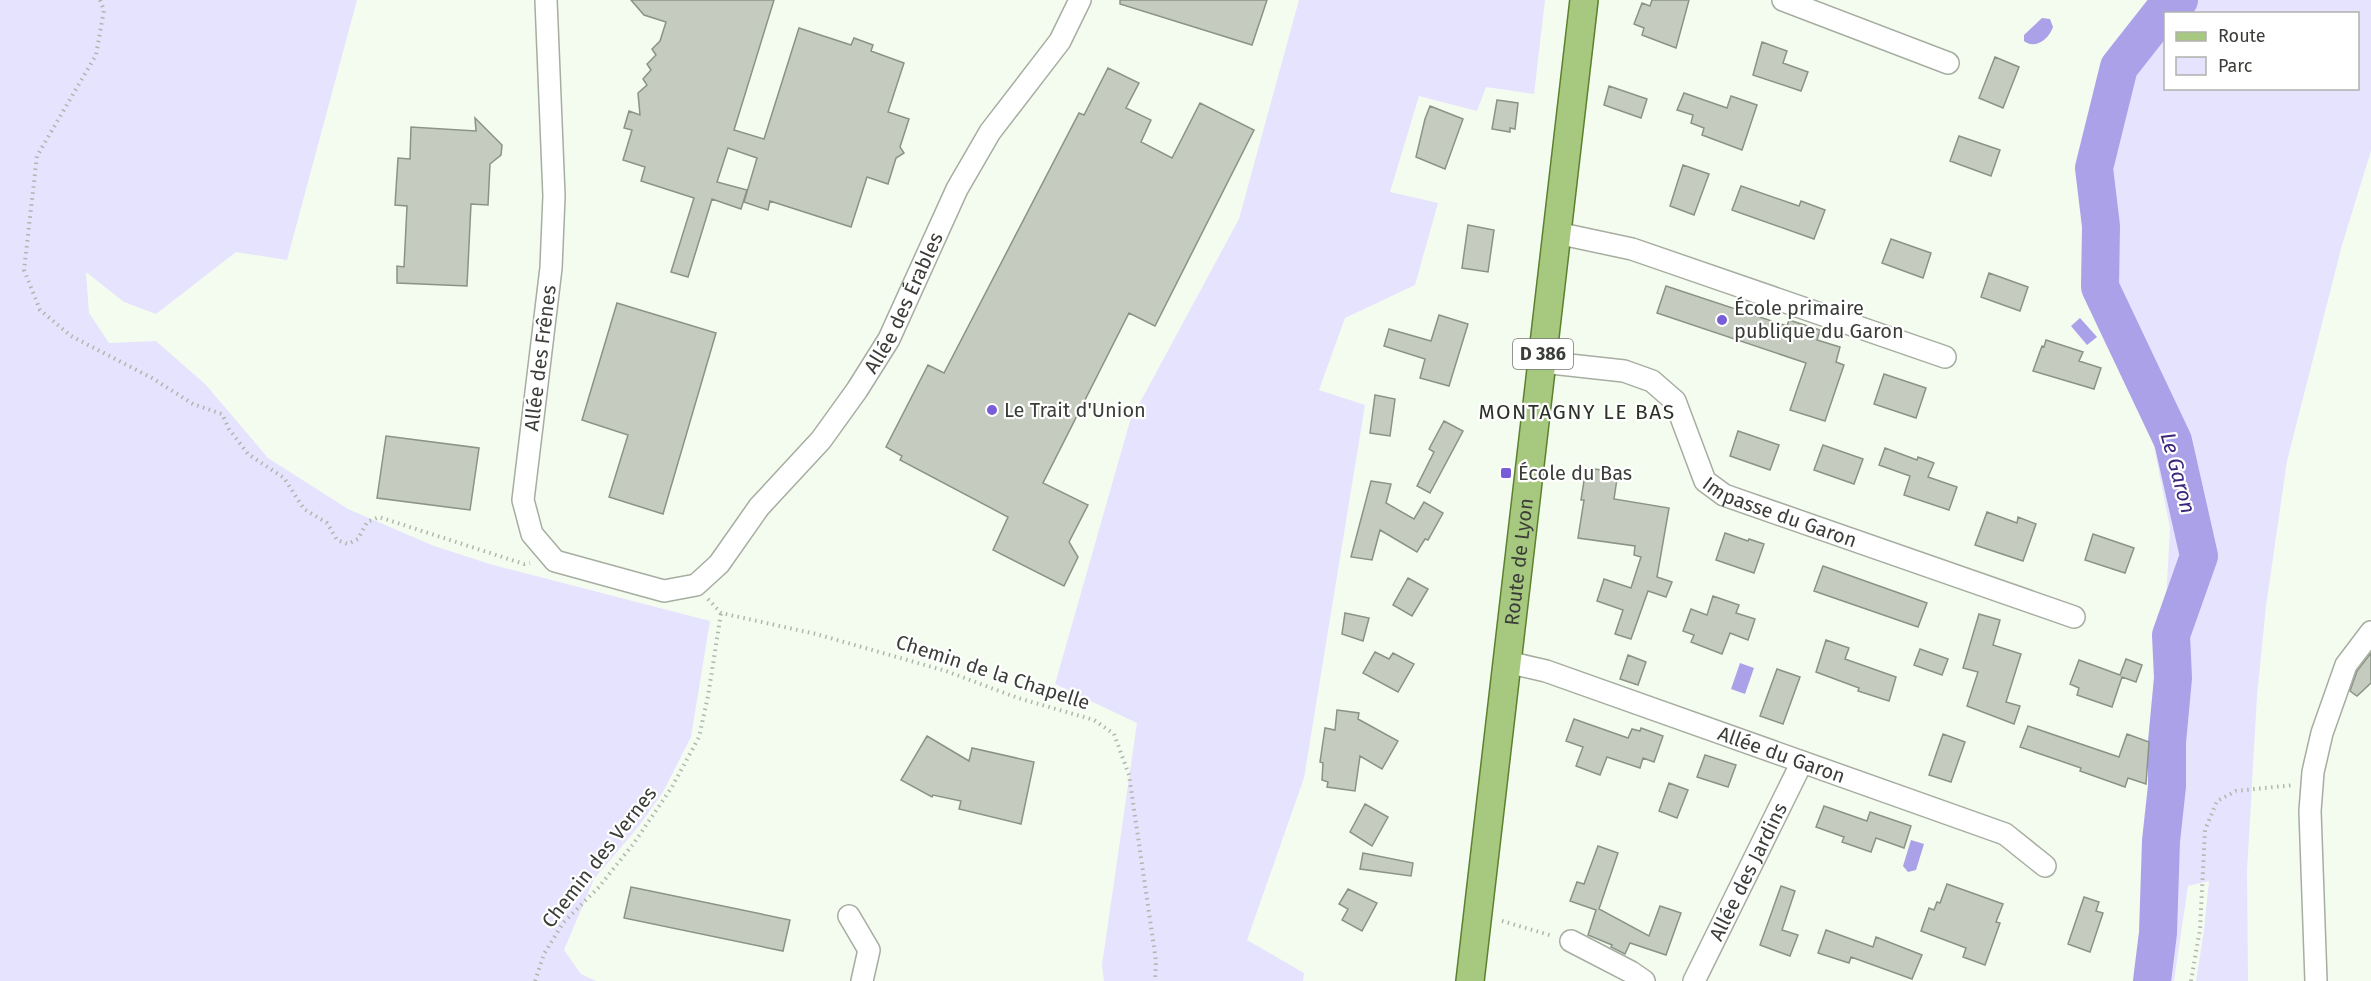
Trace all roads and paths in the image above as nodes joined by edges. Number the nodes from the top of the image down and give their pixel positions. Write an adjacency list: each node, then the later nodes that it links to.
1 (100, 0): 10 (path)
2 (546, 0): 10 (street, Allée des Frênes)
3 (1080, 0): 11 (street, Allée des Érables)
4 (1584, 0): 7 (main road, Route de Lyon / D 386)
5 (1783, 0): 6 (street)
6 (1948, 63)
7 (1557, 233): 8 (street); 9 (main road, Route de Lyon / D 386)
8 (1945, 357)
9 (1542, 362): 13 (street, Impasse du Garon); 15 (main road, Route de Lyon / D 386)
10 (555, 561): 11 (street)
11 (696, 585): 12 (path)
12 (721, 612): 22 (path, Chemin des Vernes); 24 (path, Chemin de la Chapelle)
13 (2074, 617)
14 (2371, 632): 17 (street)
15 (1507, 662): 16 (street, Allée du Garon); 25 (main road, Route de Lyon / D 386)
16 (1802, 762): 18 (street, Allée du Garon); 27 (street, Allée des Jardins)
17 (2313, 778): 28 (path); 29 (street)
18 (2045, 866)
19 (849, 916): 23 (street)
20 (1502, 921): 21 (path)
21 (1571, 941): 26 (street)
22 (535, 981)
23 (862, 981)
24 (1155, 981)
25 (1470, 981)
26 (1644, 981)
27 (1694, 981)
28 (2191, 981)
29 (2316, 981)

